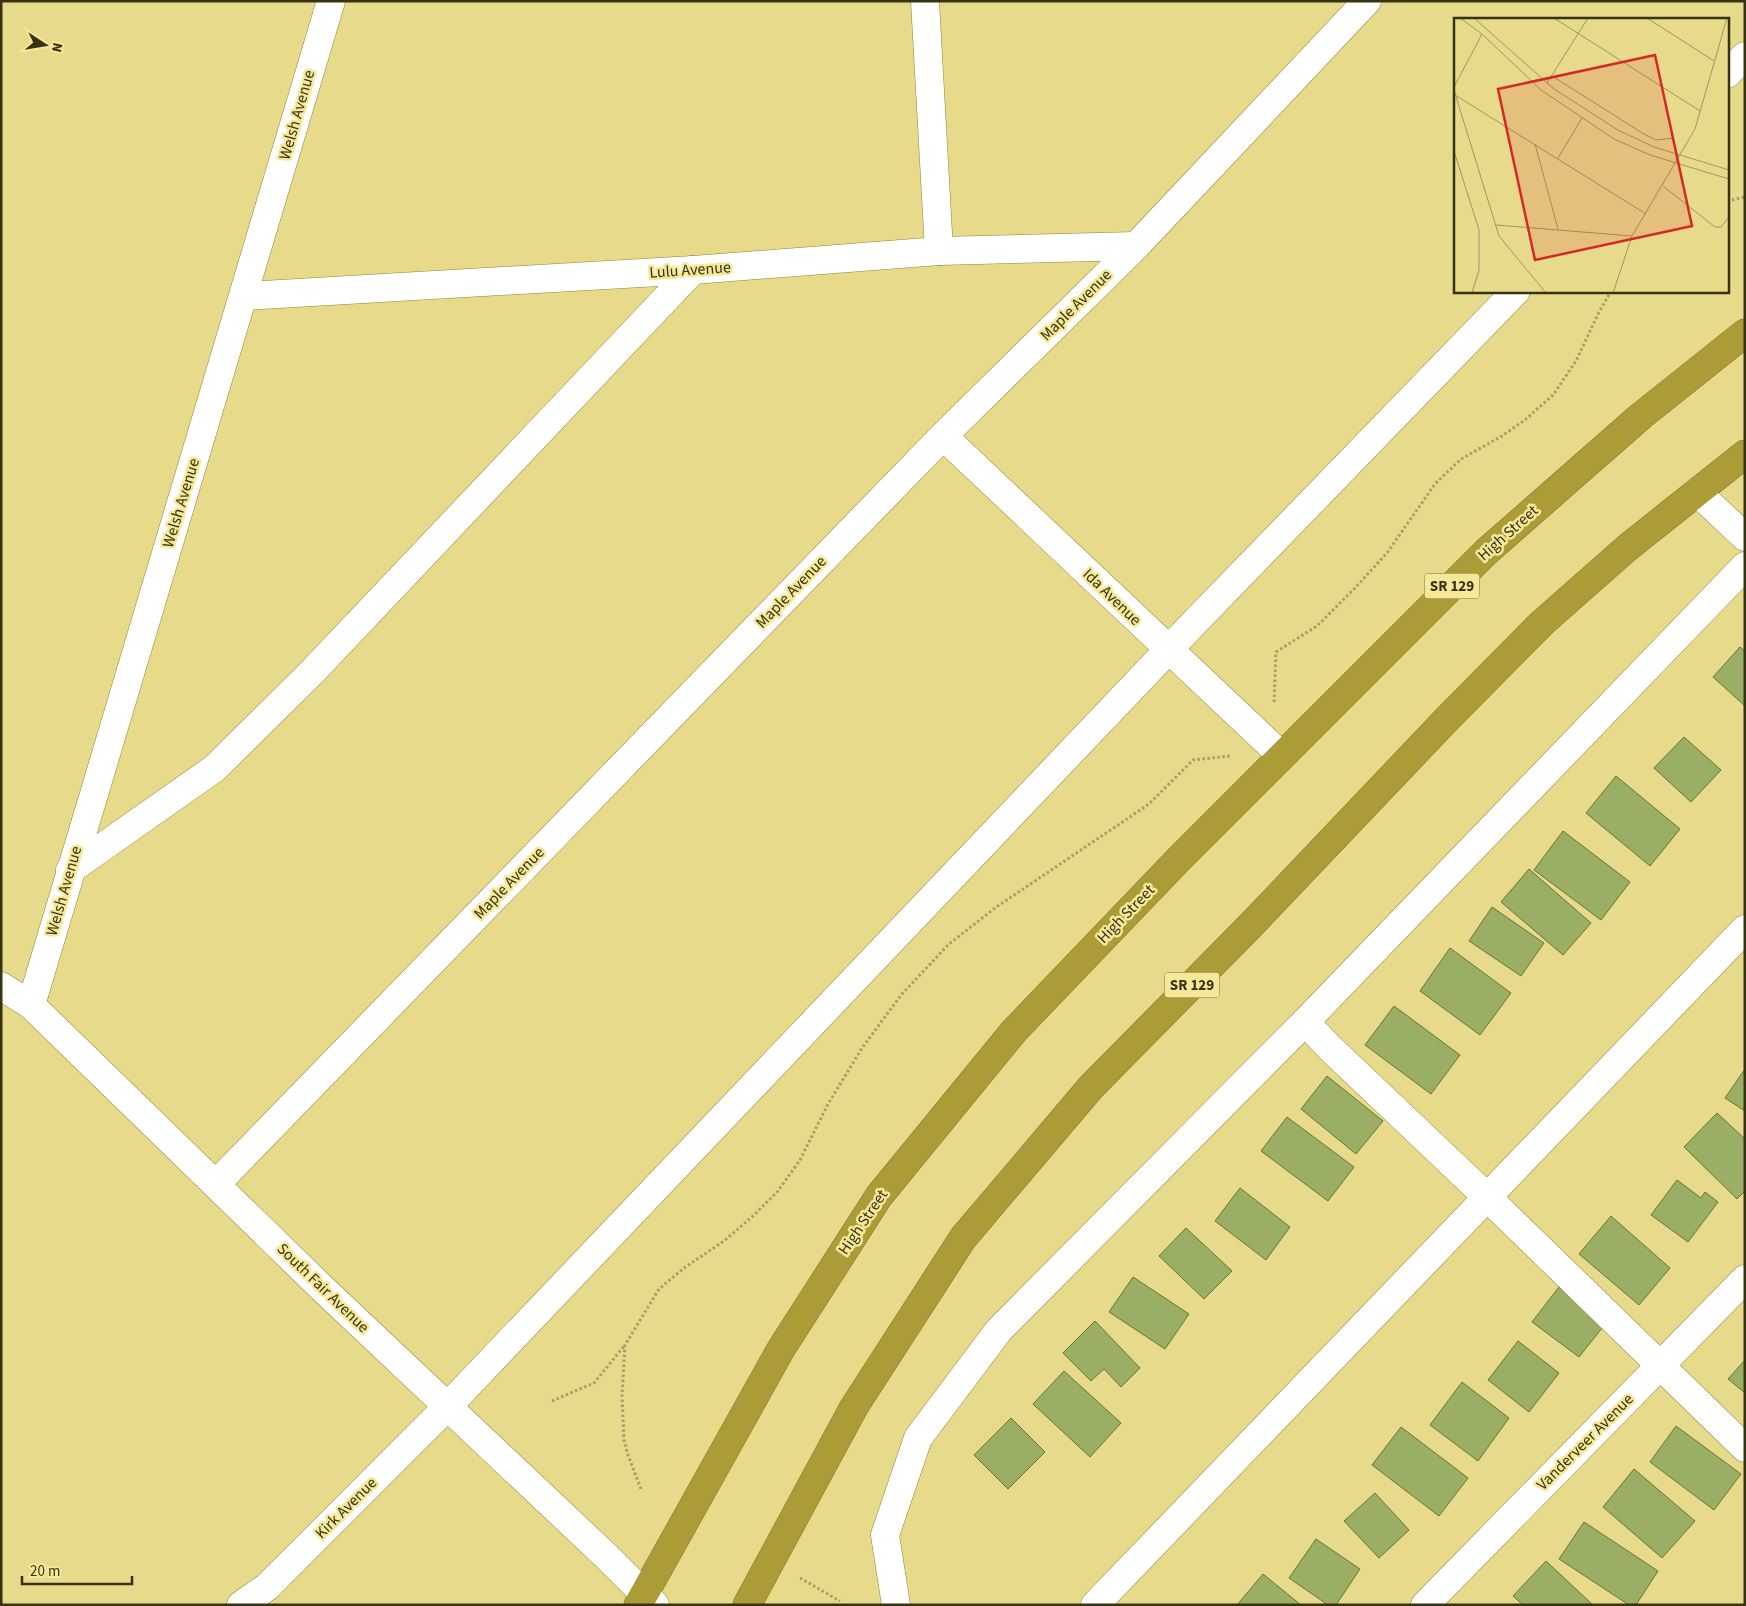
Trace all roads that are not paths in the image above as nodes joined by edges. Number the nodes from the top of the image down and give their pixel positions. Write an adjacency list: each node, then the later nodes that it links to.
1 (331, 1): 10 (street, Welsh Avenue)
2 (925, 1): 7 (street)
3 (1367, 1): 6 (street, Maple Avenue)
4 (1745, 56): 5 (street)
5 (1728, 73)
6 (1136, 246): 7 (street, Lulu Avenue); 12 (street, Maple Avenue)
7 (939, 250): 8 (street, Lulu Avenue)
8 (693, 270): 10 (street, Lulu Avenue); 19 (street)
9 (1515, 292): 17 (street, Kirk Avenue)
10 (244, 296): 19 (street, Welsh Avenue)
11 (1745, 333): 18 (highway, High Street / SR 129)
12 (943, 436): 17 (street, Ida Avenue); 24 (street, Maple Avenue)
13 (1745, 454): 14 (highway, SR 129)
14 (1697, 492): 15 (street); 32 (highway, SR 129)
15 (1745, 537)
16 (1745, 566): 23 (street)
17 (1168, 650): 18 (street, Ida Avenue); 28 (street, Kirk Avenue)
18 (1282, 756): 30 (highway, High Street / SR 129)
19 (70, 870): 22 (street, Welsh Avenue)
20 (1745, 929): 25 (street)
21 (1, 986): 22 (street, South Fair Avenue)
22 (31, 1005): 24 (street, South Fair Avenue)
23 (1305, 1022): 25 (street); 33 (street)
24 (216, 1184): 28 (street, South Fair Avenue)
25 (1486, 1196): 27 (street); 34 (street)
26 (1745, 1279): 27 (street, Vanderveer Avenue)
27 (1661, 1365): 29 (street); 35 (street, Vanderveer Avenue)
28 (448, 1406): 30 (street, South Fair Avenue); 31 (street, Kirk Avenue)
29 (1745, 1448)
30 (646, 1601)
31 (241, 1605)
32 (747, 1605)
33 (896, 1605)
34 (1095, 1605)
35 (1424, 1605)

